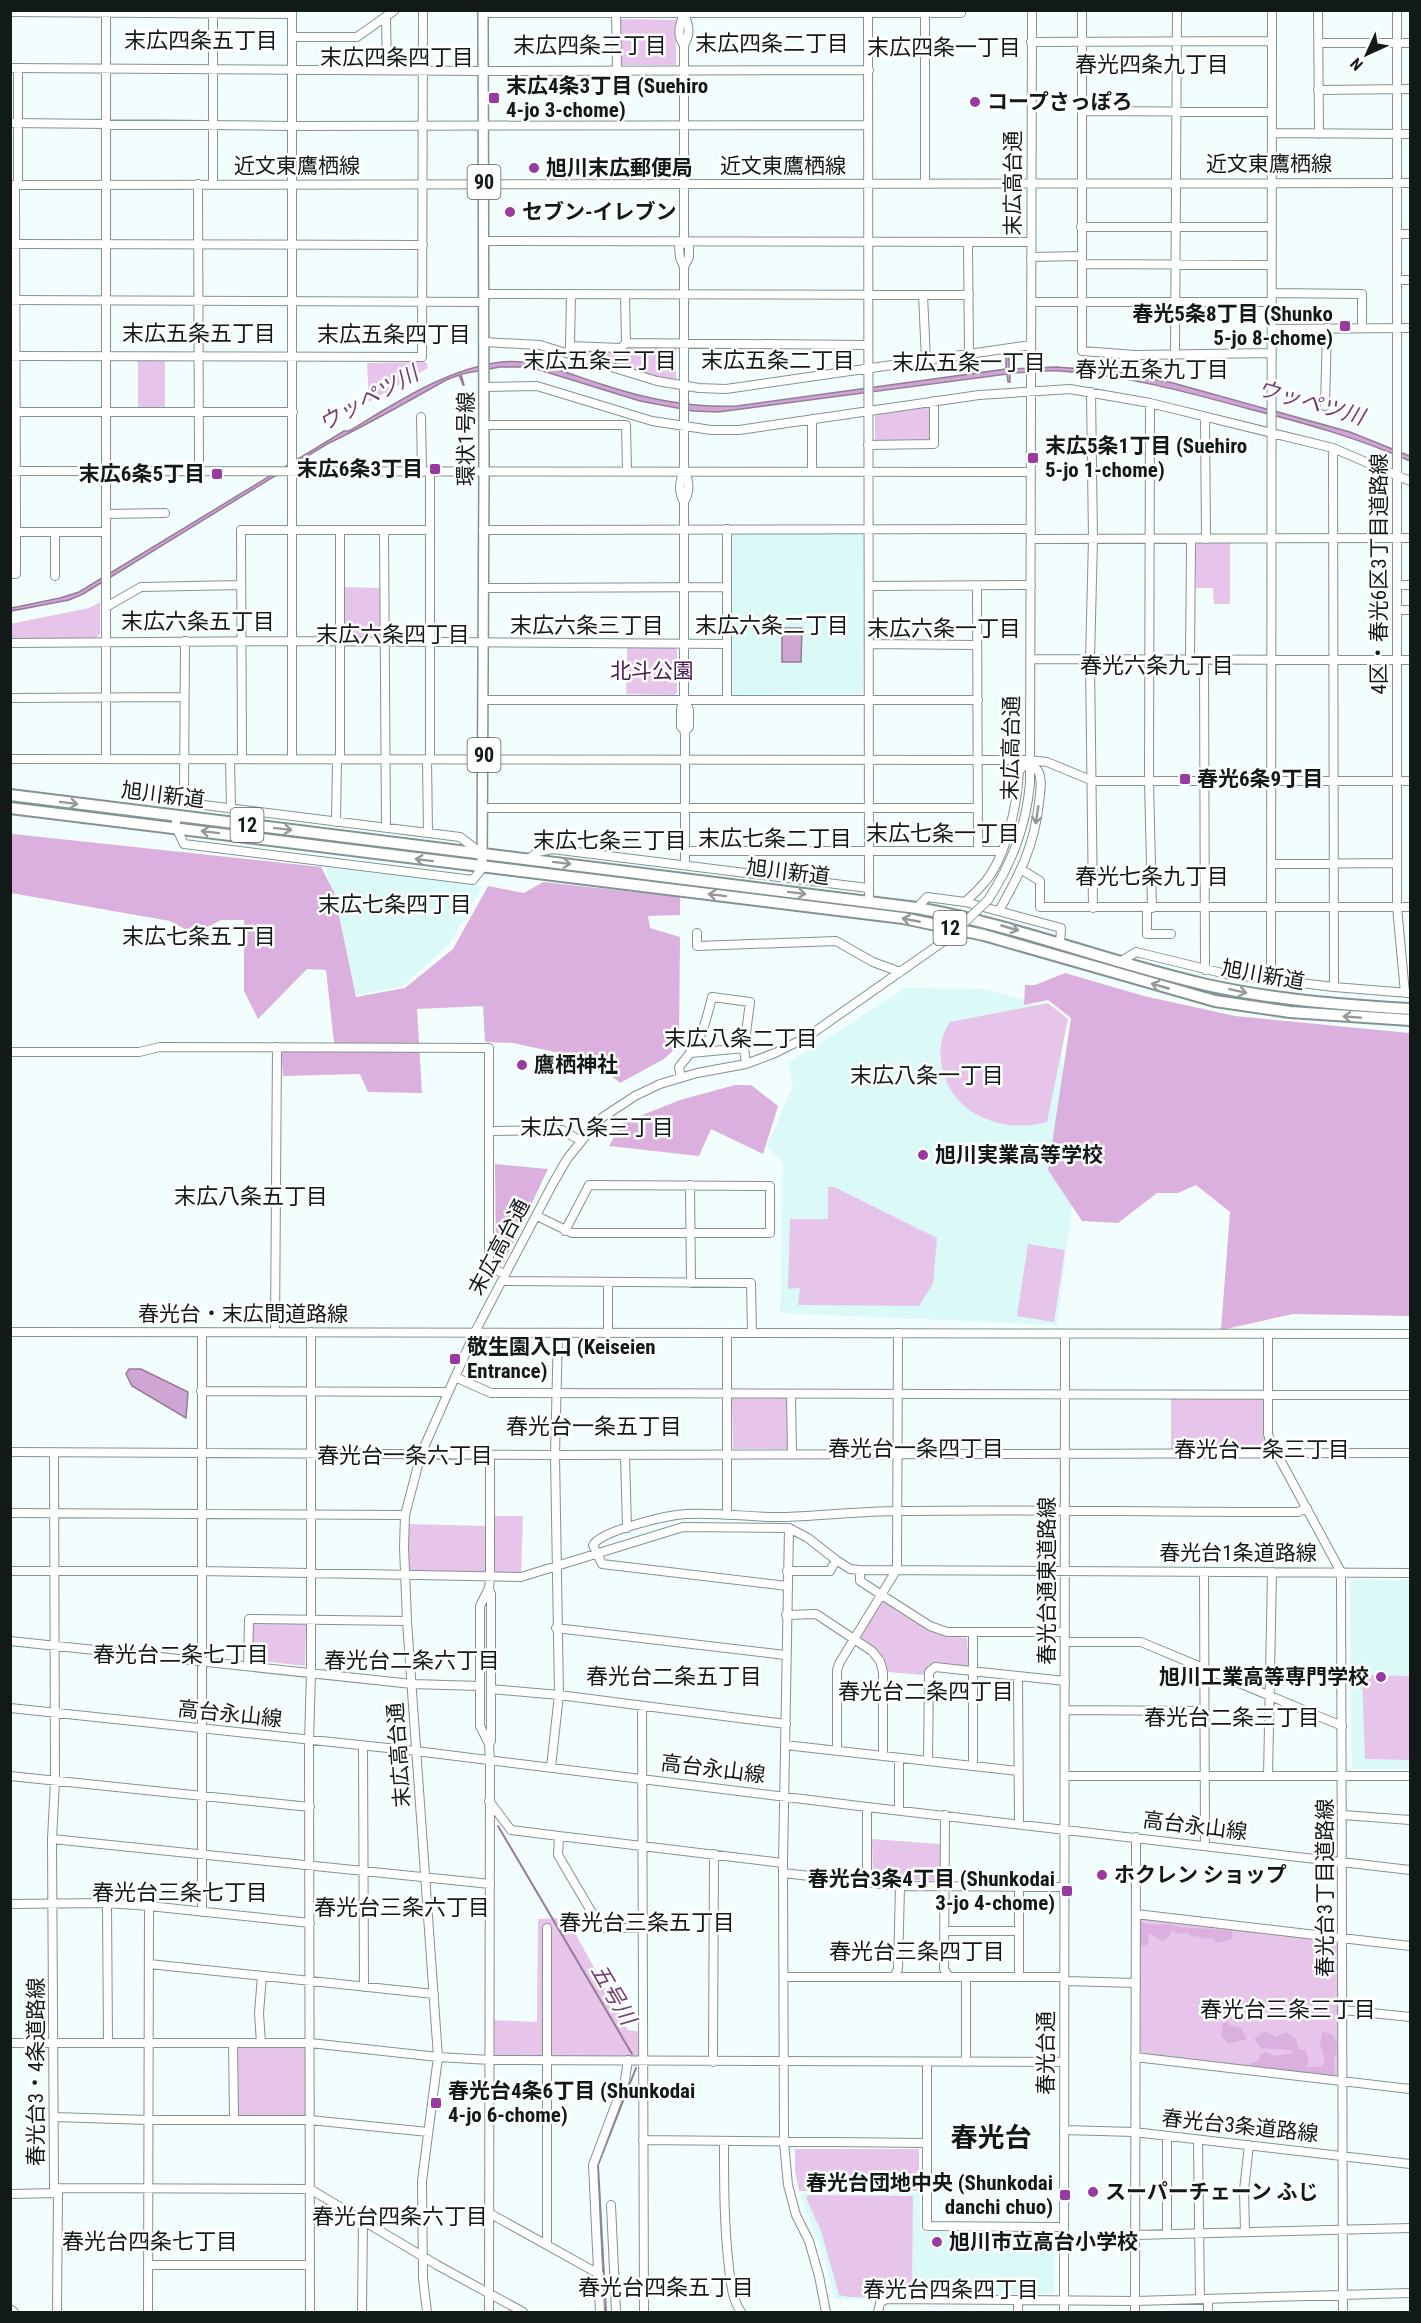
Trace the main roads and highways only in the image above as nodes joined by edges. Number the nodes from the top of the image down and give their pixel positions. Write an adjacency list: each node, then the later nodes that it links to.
1 (483, 12): 5 (main road, 環状1号線 / 90)
2 (10, 795): 4 (highway, 旭川新道 / 12, one-way to 4)
3 (10, 808): 4 (highway, 旭川新道 / 12)
4 (176, 822): 5 (highway, 旭川新道 / 12, one-way to 5); 6 (highway, 旭川新道 / 12, one-way to 4)
5 (483, 854): 6 (main road, 環状1号線 / 90); 7 (highway, 旭川新道 / 12, one-way to 7)
6 (482, 868): 8 (highway, 旭川新道 / 12, one-way to 6)
7 (1410, 1009)
8 (1410, 1020)

